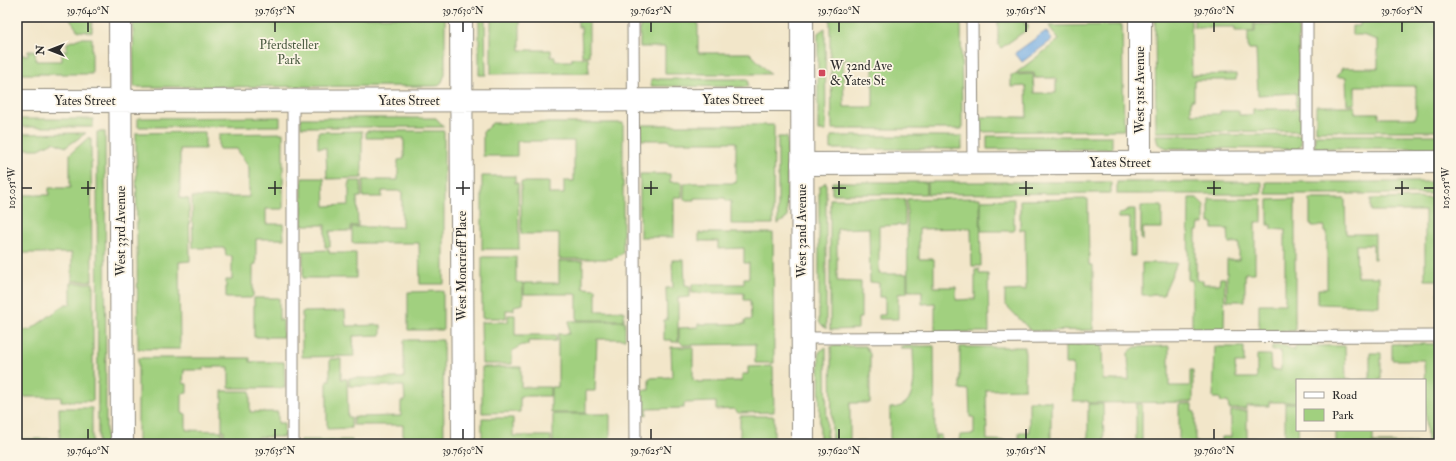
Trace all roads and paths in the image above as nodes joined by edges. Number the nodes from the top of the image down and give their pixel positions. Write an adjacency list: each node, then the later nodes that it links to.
1 (120, 17): 10 (street, West 33rd Avenue)
2 (461, 17): 12 (street, West Moncrieff Place)
3 (633, 17): 8 (lane)
4 (802, 17): 9 (street, West 32nd Avenue)
5 (972, 17): 15 (lane)
6 (1140, 17): 16 (street, West 31st Avenue)
7 (1307, 17): 17 (lane)
8 (633, 100): 9 (street, Yates Street); 12 (street, Yates Street); 24 (lane)
9 (802, 100): 18 (street, West 32nd Avenue)
10 (120, 101): 11 (street, Yates Street); 13 (street, Yates Street); 21 (street, West 33rd Avenue)
11 (293, 101): 12 (street, Yates Street); 22 (lane)
12 (461, 101): 23 (street, West Moncrieff Place)
13 (17, 102)
14 (1439, 162): 17 (street, Yates Street)
15 (973, 163): 16 (street, Yates Street); 18 (street, Yates Street)
16 (1140, 163): 17 (street, Yates Street)
17 (1307, 163)
18 (802, 164): 20 (street, West 32nd Avenue)
19 (1439, 336): 20 (lane)
20 (803, 338): 25 (street, West 32nd Avenue)
21 (122, 444)
22 (293, 444)
23 (463, 444)
24 (635, 444)
25 (803, 444)

